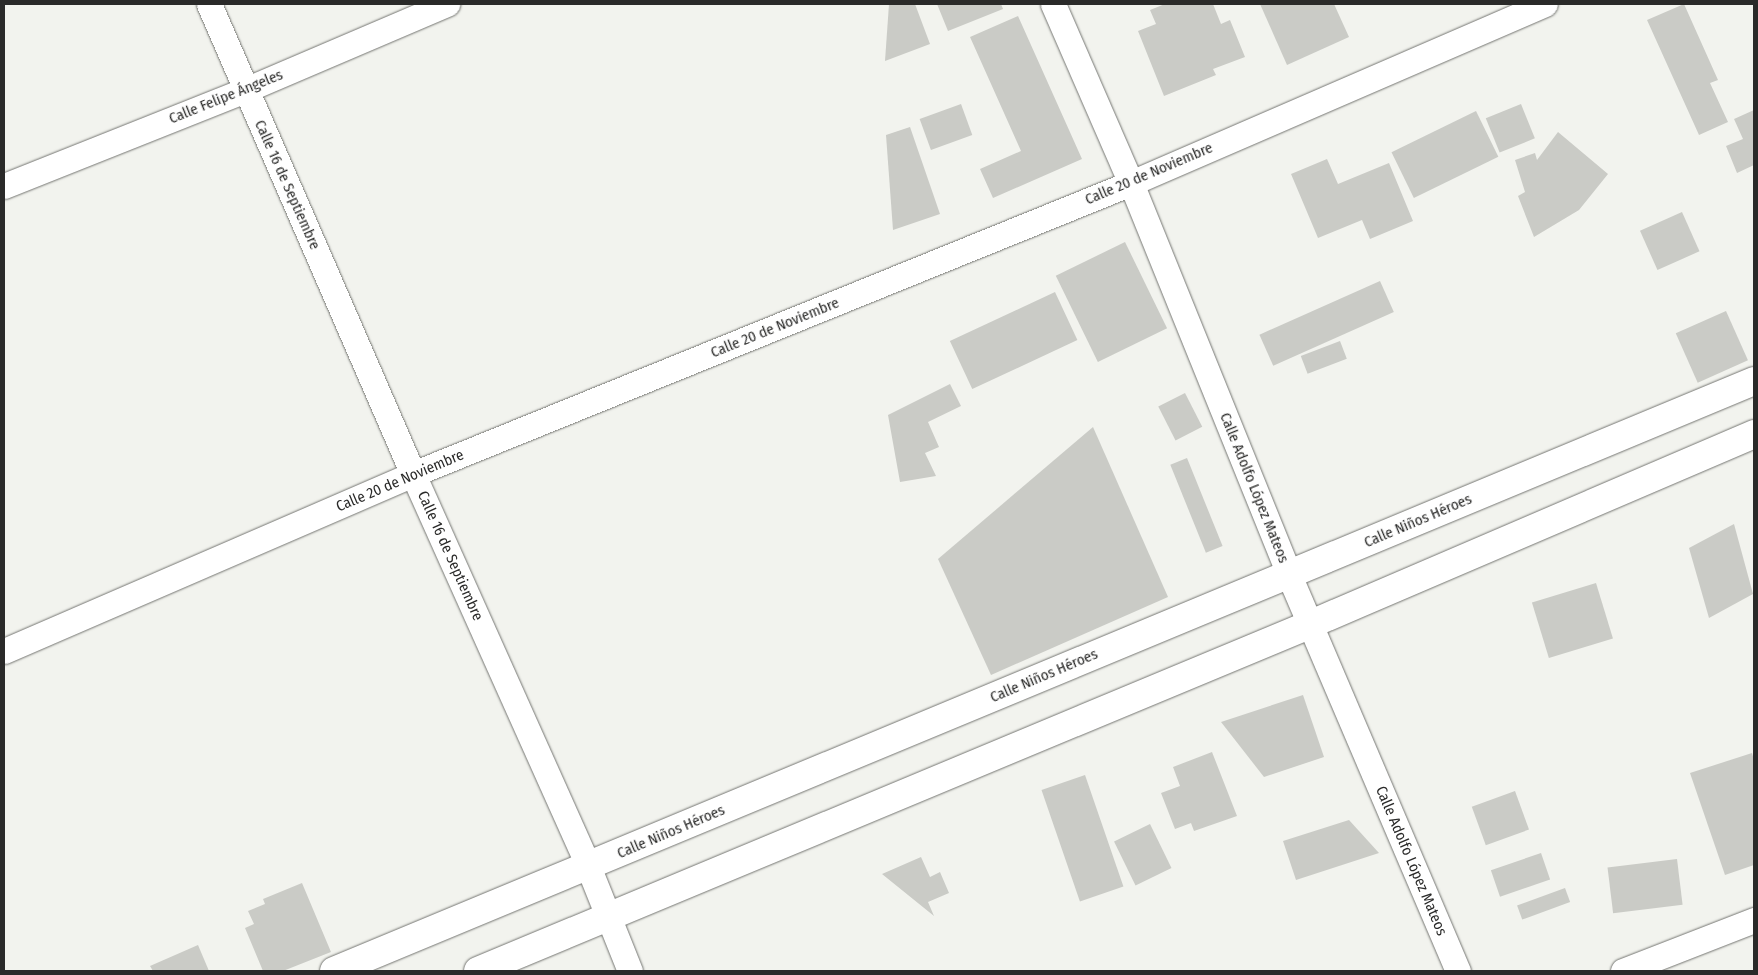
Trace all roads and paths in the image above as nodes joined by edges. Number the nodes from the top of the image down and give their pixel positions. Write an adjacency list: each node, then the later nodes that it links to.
1 (209, 4): 5 (street, Calle 16 de Septiembre)
2 (447, 4): 5 (street, Calle Felipe Ángeles)
3 (1053, 4): 6 (street, Calle Adolfo López Mateos)
4 (1545, 4): 6 (street, Calle 20 de Noviembre)
5 (245, 90): 7 (street, Calle Felipe Ángeles); 10 (street, Calle 16 de Septiembre)
6 (1131, 183): 10 (street, Calle 20 de Noviembre); 11 (street, Calle Adolfo López Mateos)
7 (4, 186)
8 (1754, 381): 11 (street, Calle Niños Héroes)
9 (1754, 434): 12 (street)
10 (413, 474): 13 (street, Calle 20 de Noviembre); 14 (street, Calle 16 de Septiembre)
11 (1289, 575): 12 (street, Calle Adolfo López Mateos); 14 (street, Calle Niños Héroes)
12 (1311, 624): 15 (street); 20 (street, Calle Adolfo López Mateos)
13 (4, 650)
14 (588, 866): 15 (street, Calle 16 de Septiembre); 17 (street, Calle Niños Héroes)
15 (608, 917): 18 (street); 19 (street, Calle 16 de Septiembre)
16 (1754, 920): 21 (street)
17 (334, 971)
18 (478, 971)
19 (630, 971)
20 (1458, 971)
21 (1624, 971)

